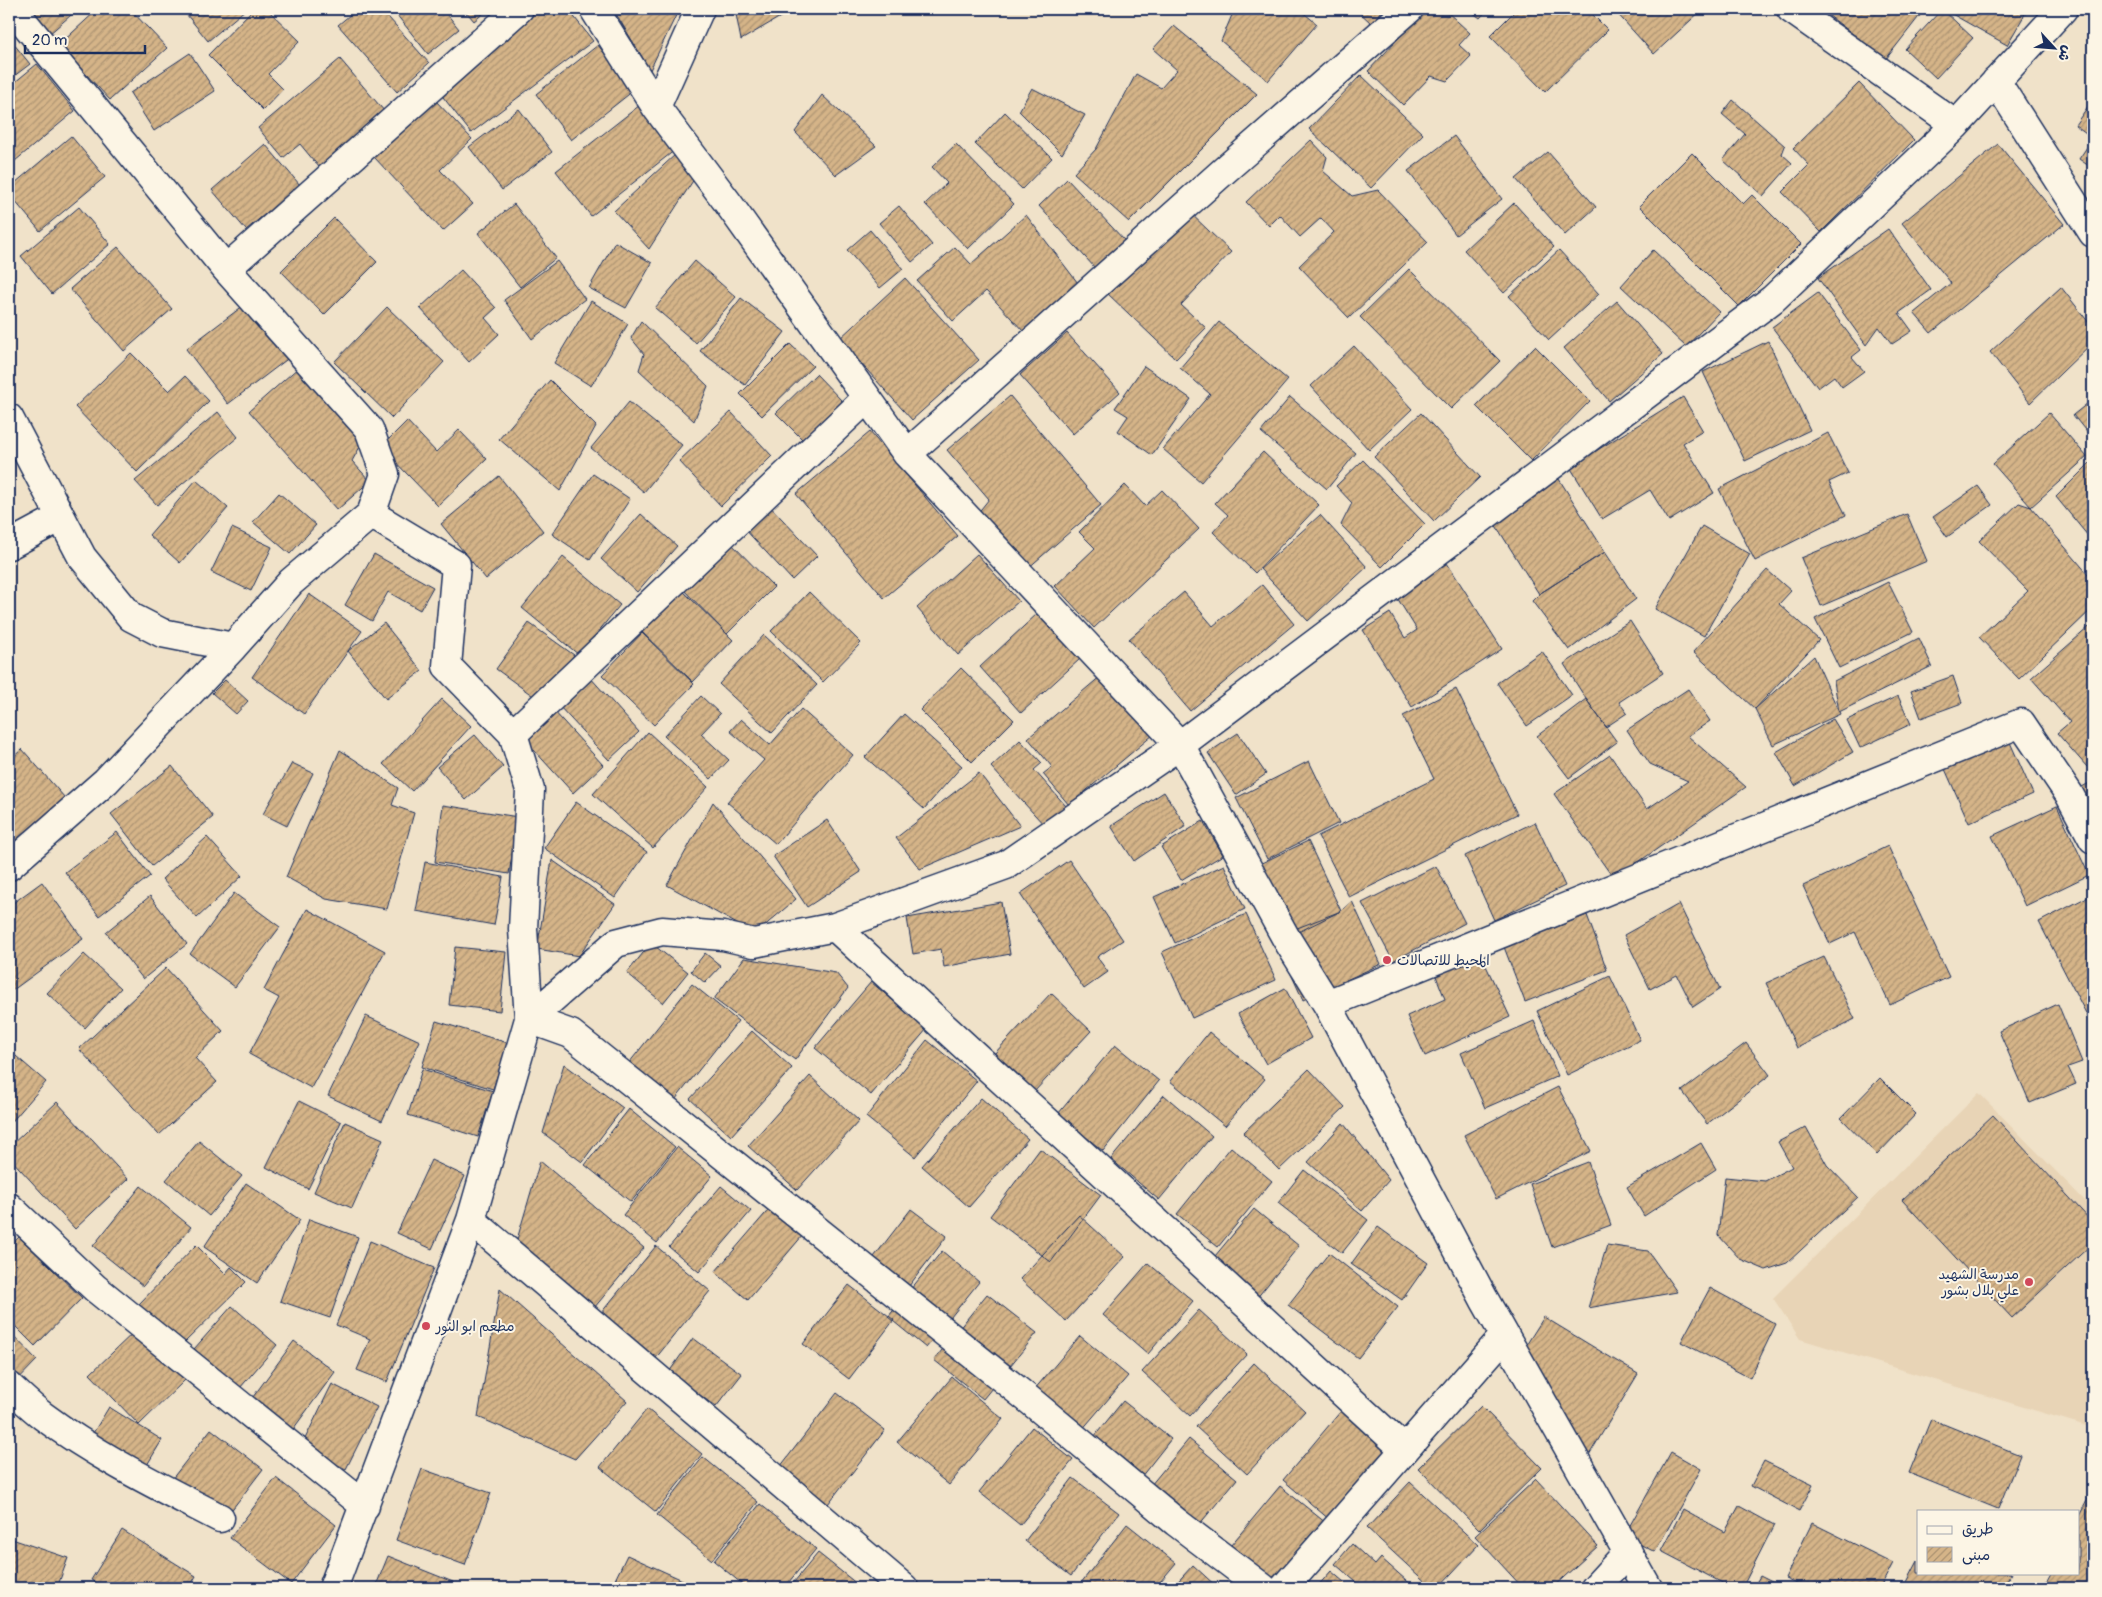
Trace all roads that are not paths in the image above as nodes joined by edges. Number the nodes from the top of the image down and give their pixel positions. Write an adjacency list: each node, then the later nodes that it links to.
1 (13, 9): 12 (street)
2 (519, 9): 12 (street)
3 (594, 9): 9 (street)
4 (700, 9): 9 (street)
5 (1410, 9): 15 (street)
6 (1791, 9): 10 (street)
7 (2063, 9): 8 (street)
8 (1996, 81): 10 (street); 11 (street)
9 (656, 107): 13 (street)
10 (1956, 125): 21 (street)
11 (2093, 234)
12 (226, 269): 16 (street)
13 (866, 399): 15 (street); 20 (street)
14 (9, 418): 17 (street)
15 (907, 454): 21 (street)
16 (371, 514): 19 (street); 20 (street)
17 (61, 517): 18 (street); 19 (street)
18 (9, 545)
19 (233, 647): 23 (street)
20 (513, 734): 26 (street)
21 (1180, 744): 24 (street); 25 (street)
22 (2093, 839): 25 (street)
23 (9, 866)
24 (834, 927): 26 (street); 31 (street)
25 (1327, 1004): 29 (street)
26 (529, 1019): 28 (street); 37 (street)
27 (9, 1207): 32 (street)
28 (471, 1220): 32 (street); 36 (street)
29 (1504, 1336): 31 (street); 34 (street)
30 (9, 1386): 33 (street)
31 (1404, 1449): 38 (street)
32 (365, 1506): 35 (street)
33 (220, 1518)
34 (1628, 1552): 39 (street); 40 (street)
35 (333, 1588)
36 (904, 1588)
37 (1263, 1588)
38 (1284, 1588)
39 (1596, 1588)
40 (1648, 1588)

